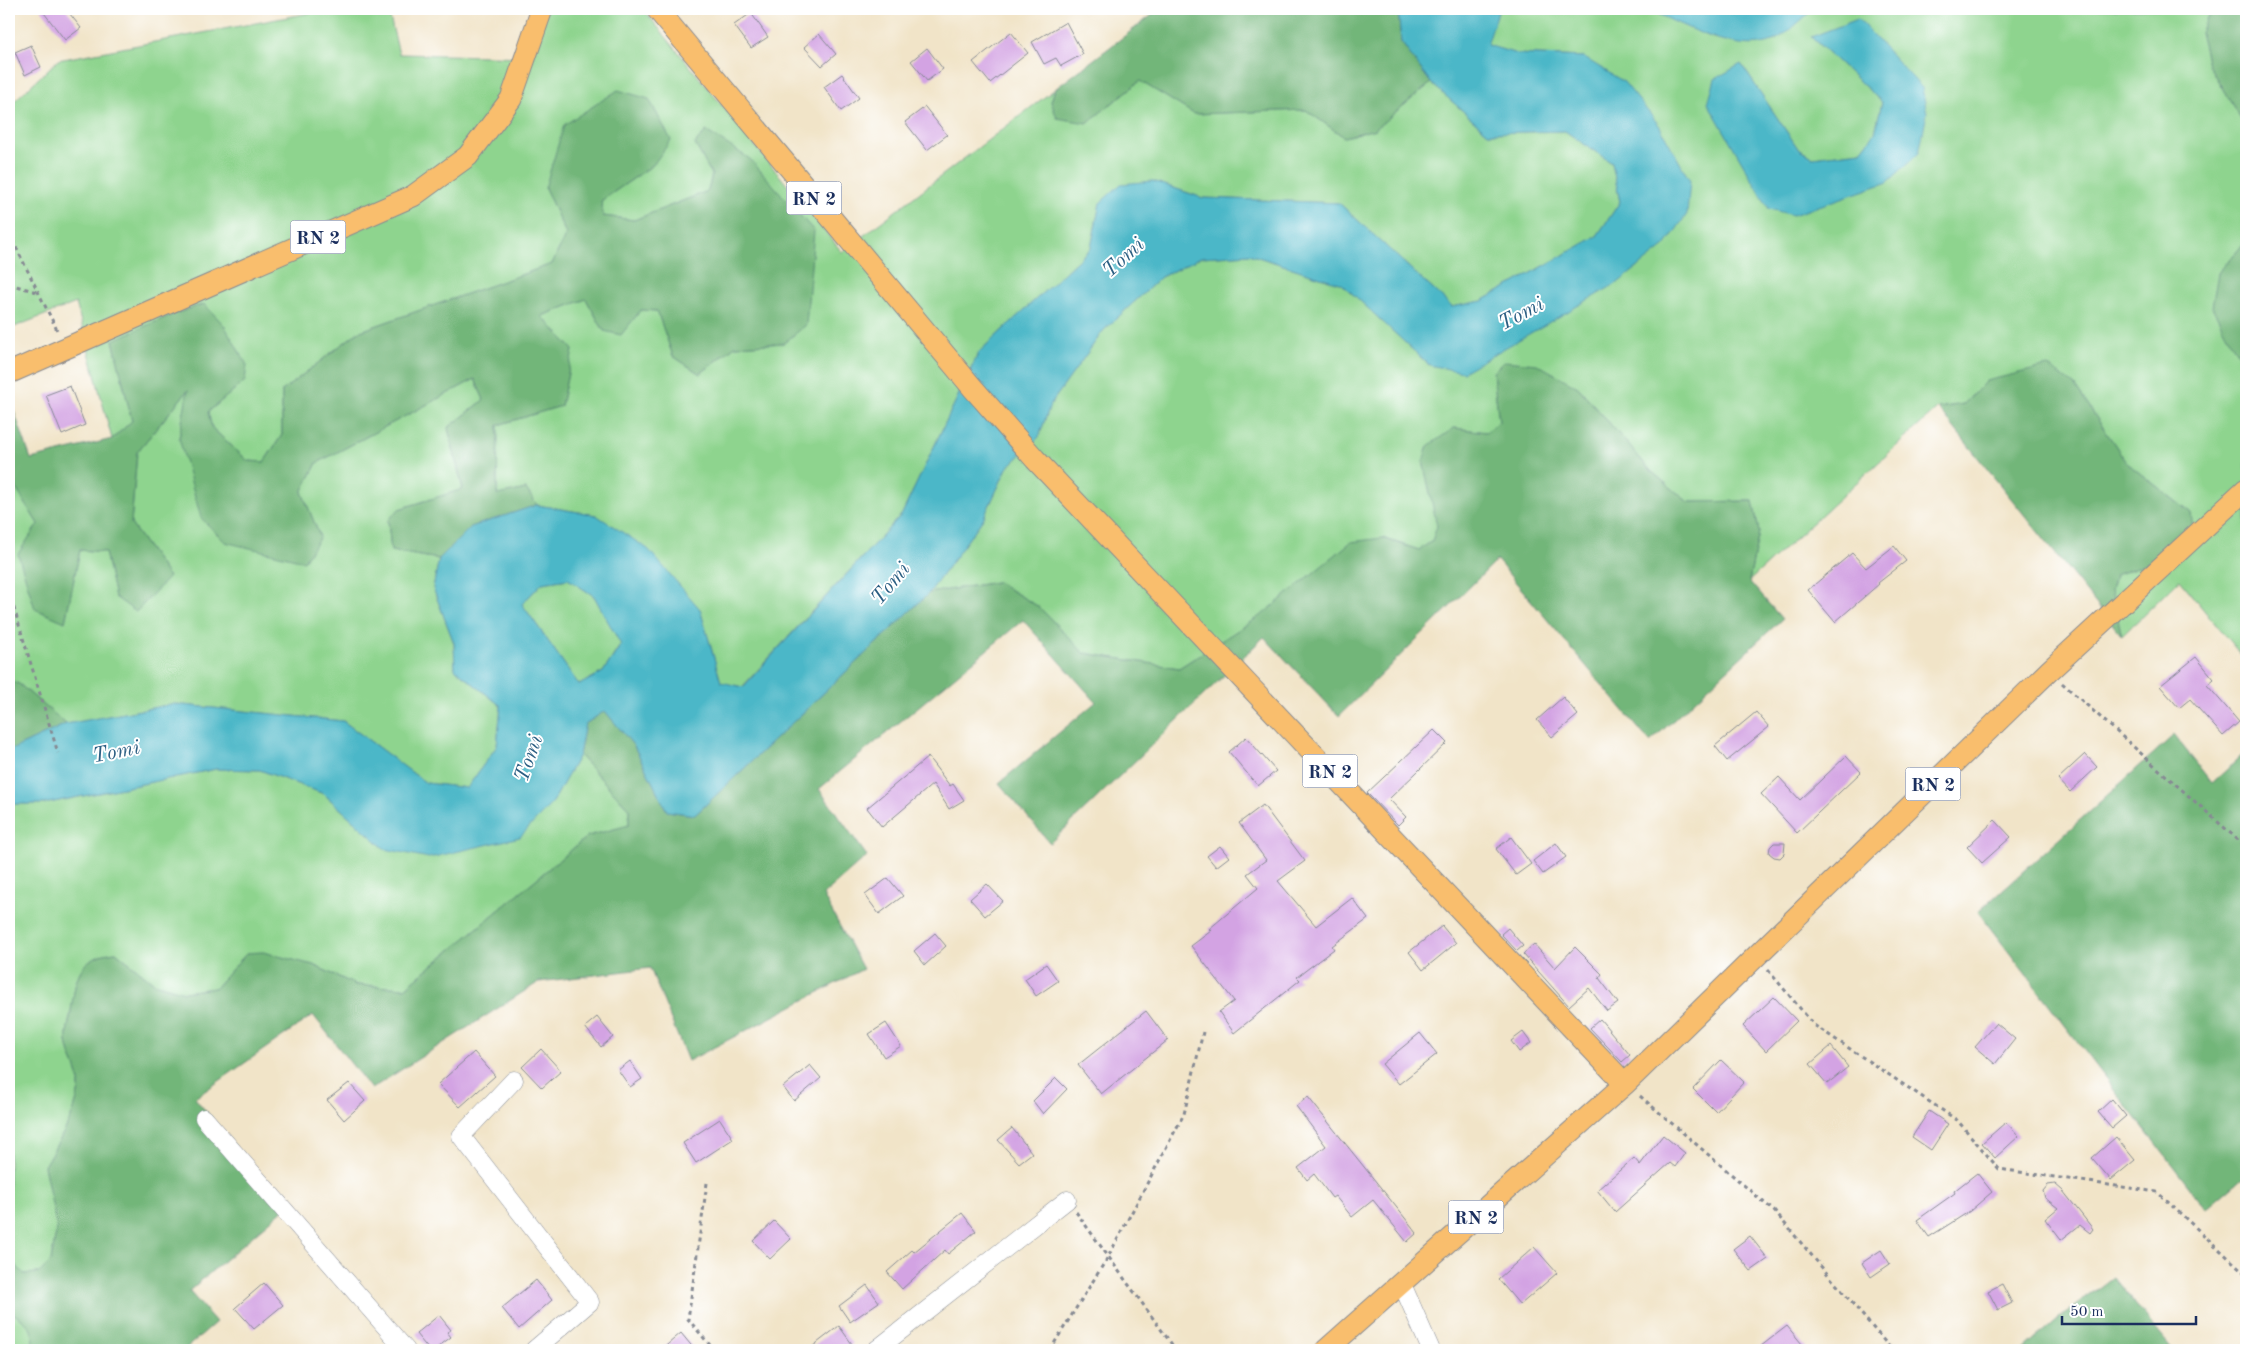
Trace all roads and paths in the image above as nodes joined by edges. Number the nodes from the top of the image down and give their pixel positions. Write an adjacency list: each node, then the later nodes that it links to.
1 (542, 9): 6 (main road, RN 2)
2 (656, 9): 16 (main road, RN 2)
3 (9, 232): 5 (path)
4 (9, 284): 5 (path)
5 (37, 292): 6 (path)
6 (66, 348): 7 (main road, RN 2)
7 (9, 373)
8 (2246, 489): 10 (main road, RN 2)
9 (9, 592): 11 (path)
10 (2049, 671): 12 (path); 13 (main road, RN 2)
11 (58, 753)
12 (2246, 847)
13 (1756, 955): 16 (main road, RN 2); 21 (path)
14 (1203, 1032): 20 (path)
15 (514, 1080): 24 (street)
16 (1625, 1084): 22 (main road, RN 2); 31 (path)
17 (204, 1118): 23 (street)
18 (707, 1183): 25 (path)
19 (1067, 1200): 20 (path); 26 (street)
20 (1108, 1257): 27 (path); 28 (path)
21 (2246, 1274)
22 (1402, 1284): 29 (main road, RN 2); 30 (street)
23 (406, 1350)
24 (534, 1350)
25 (714, 1350)
26 (876, 1350)
27 (1050, 1350)
28 (1176, 1350)
29 (1326, 1350)
30 (1431, 1350)
31 (1892, 1350)

